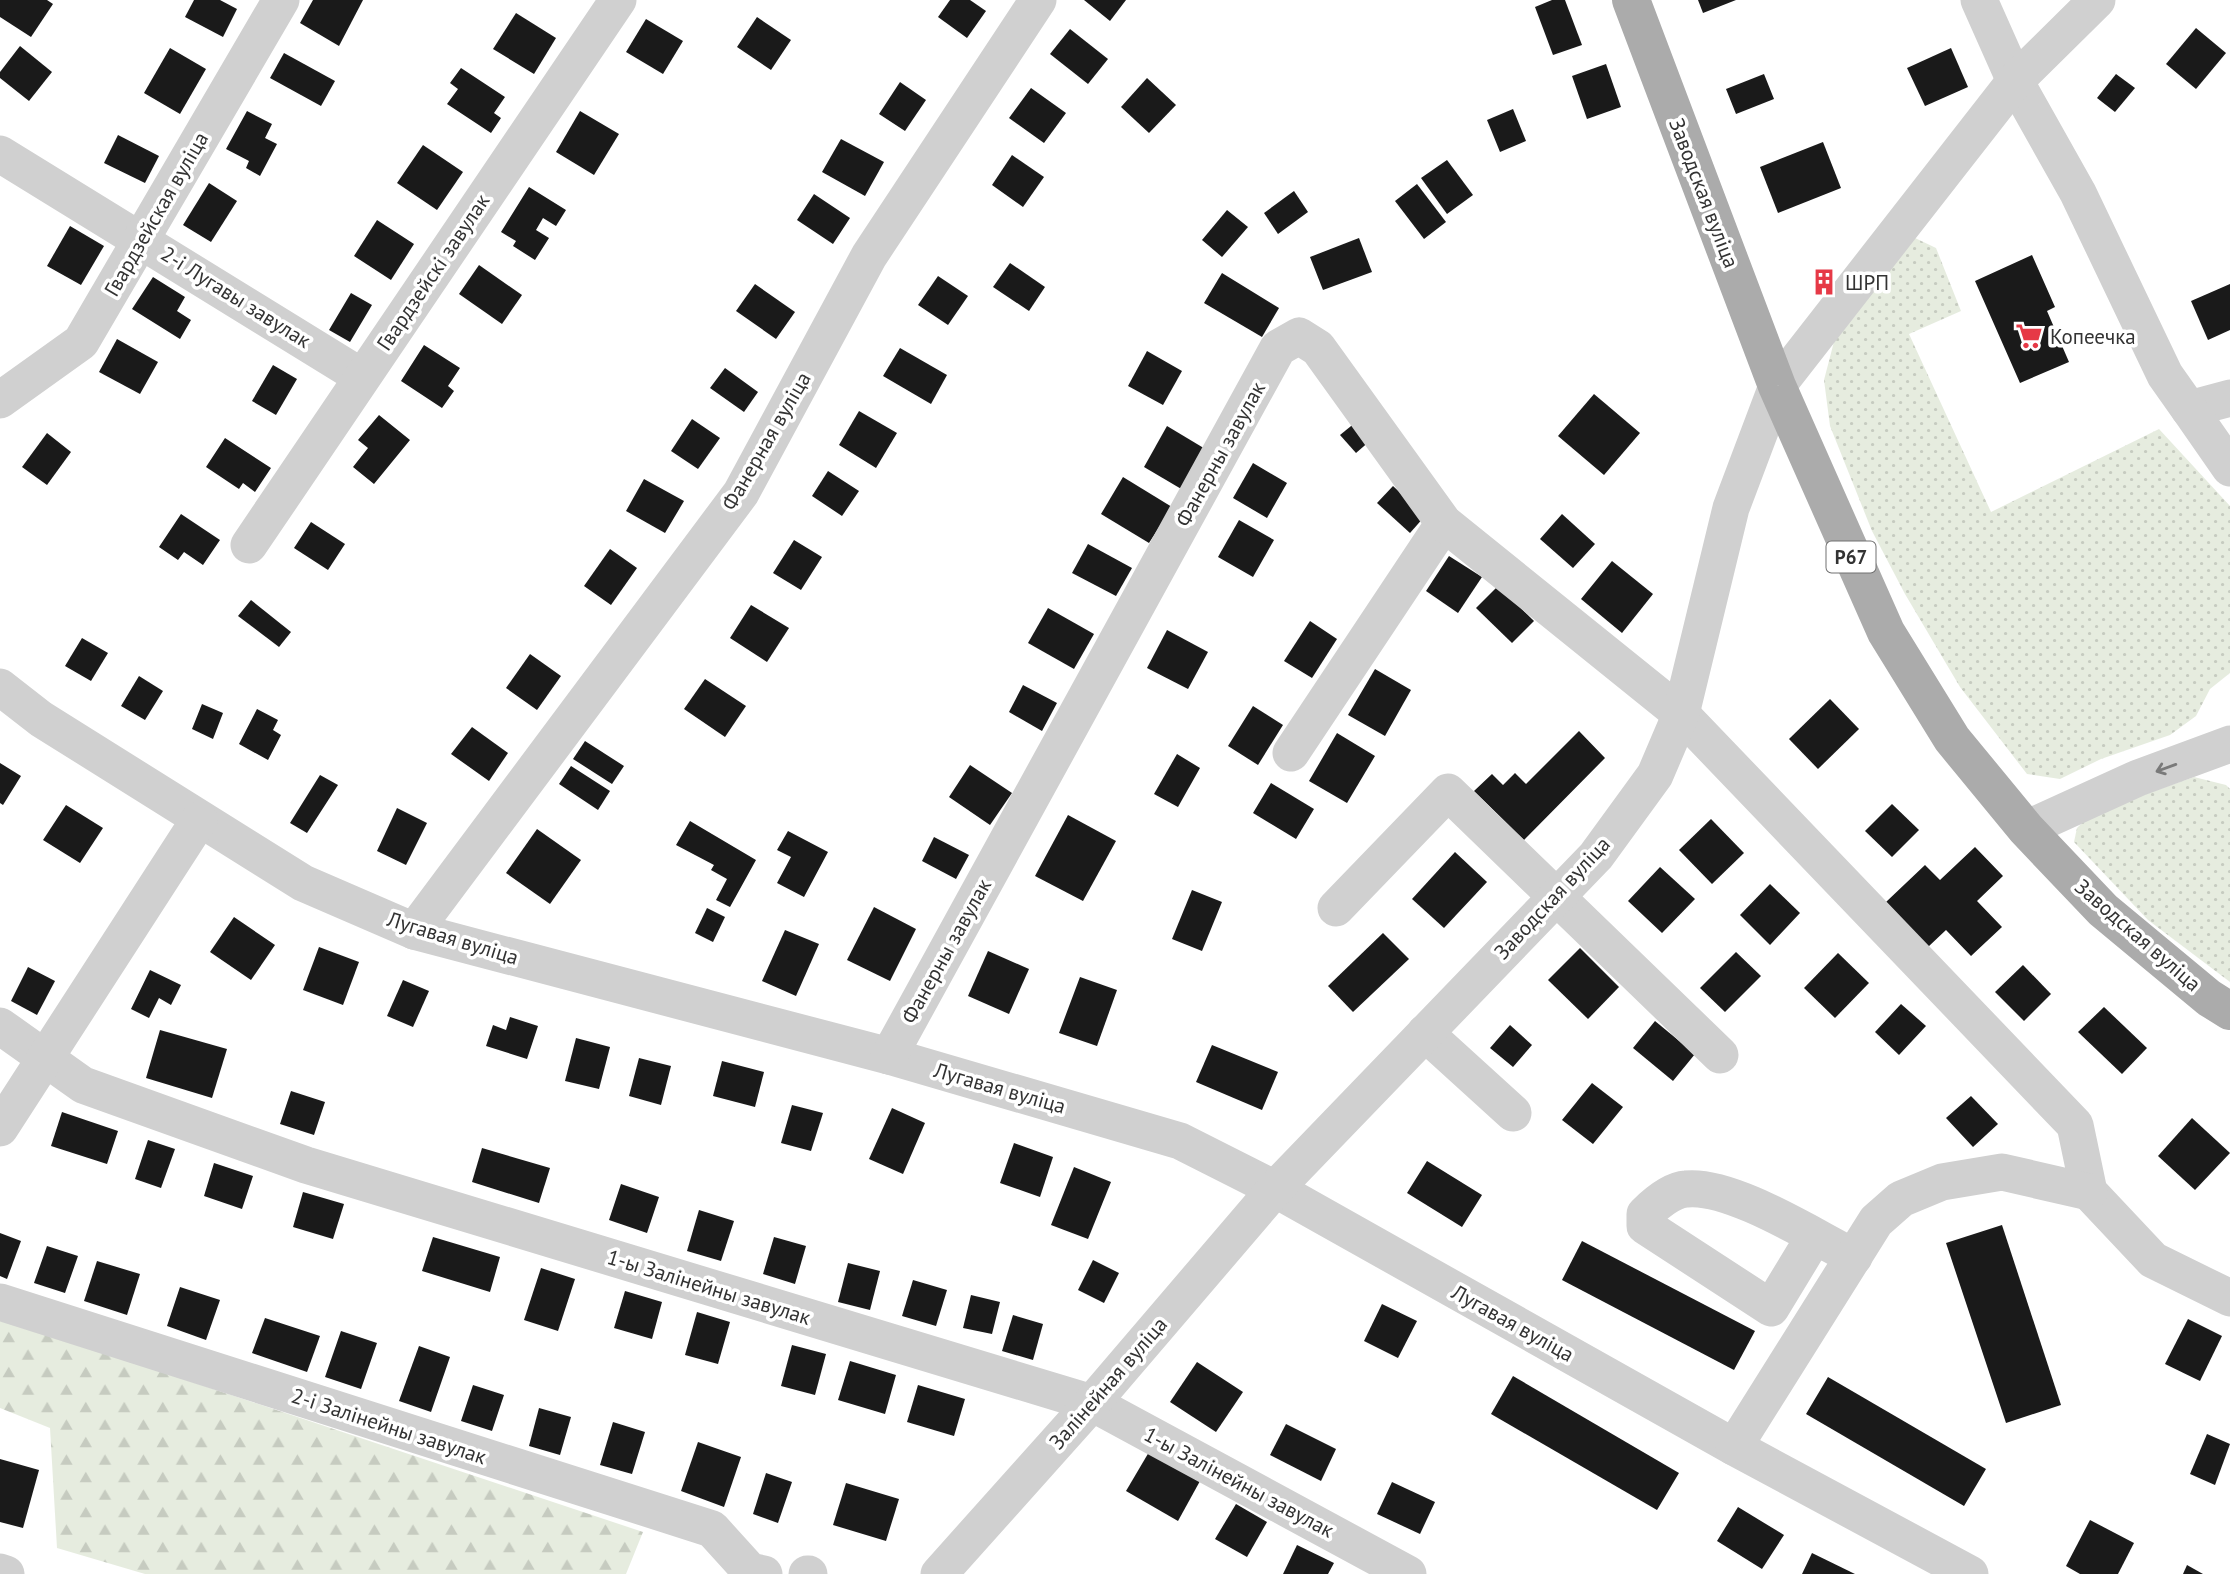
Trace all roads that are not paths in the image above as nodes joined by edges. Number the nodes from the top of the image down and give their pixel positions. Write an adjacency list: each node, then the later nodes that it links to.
1 (281, 0): 9 (street, Гвардзейская вуліца)
2 (618, 0): 10 (street, Гвардзейскі завулак)
3 (1038, 0): 26 (street, Фанерная вуліца)
4 (1631, 0): 11 (main road, Заводская вуліца / Р67)
5 (1979, 0): 7 (street)
6 (2097, 0): 7 (street)
7 (2015, 81): 11 (street); 14 (street)
8 (0, 154): 9 (street, 2-і Лугавы завулак)
9 (143, 239): 10 (street, 2-і Лугавы завулак); 13 (street, Гвардзейская вуліца)
10 (362, 377): 17 (street, Гвардзейскі завулак)
11 (1777, 386): 19 (street, Заводская вуліца); 23 (main road, Заводская вуліца / Р67)
12 (2230, 398): 14 (street)
13 (0, 400)
14 (2189, 409): 15 (street)
15 (2230, 468)
16 (1444, 523): 19 (street, Фанерны завулак); 20 (street); 31 (street, Фанерны завулак)
17 (249, 545)
18 (0, 687): 22 (street, Лугавая вуліца)
19 (1681, 714): 24 (street, Заводская вуліца); 36 (street, Фанерны завулак)
20 (1291, 753)
21 (2222, 754): 23 (street, one-way to 23)
22 (199, 820): 26 (street, Лугавая вуліца); 32 (street)
23 (2025, 828): 27 (main road, Заводская вуліца / Р67)
24 (1557, 896): 25 (street); 29 (street, Заводская вуліца); 30 (street)
25 (1336, 908)
26 (414, 930): 31 (street, Лугавая вуліца)
27 (2230, 1011)
28 (0, 1026): 32 (street, 1-ы Залінейны завулак)
29 (1425, 1032): 33 (street); 35 (street, Заводская вуліца)
30 (1720, 1055)
31 (888, 1056): 35 (street, Лугавая вуліца)
32 (46, 1058): 34 (street); 41 (street, 1-ы Залінейны завулак)
33 (1513, 1113)
34 (0, 1128)
35 (1275, 1189): 41 (street, Залінейная вуліца); 42 (street, Лугавая вуліца)
36 (2088, 1192): 38 (street); 39 (street)
37 (1814, 1237): 38 (street)
38 (1854, 1257): 42 (street)
39 (2230, 1298)
40 (0, 1302): 45 (street, 2-і Залінейны завулак)
41 (1092, 1403): 46 (street, Залінейная вуліца); 47 (street, 1-ы Залінейны завулак)
42 (1734, 1447): 48 (street, Лугавая вуліца)
43 (0, 1572): 44 (street)
44 (6, 1574)
45 (764, 1574)
46 (939, 1574)
47 (1408, 1574)
48 (1970, 1574)

